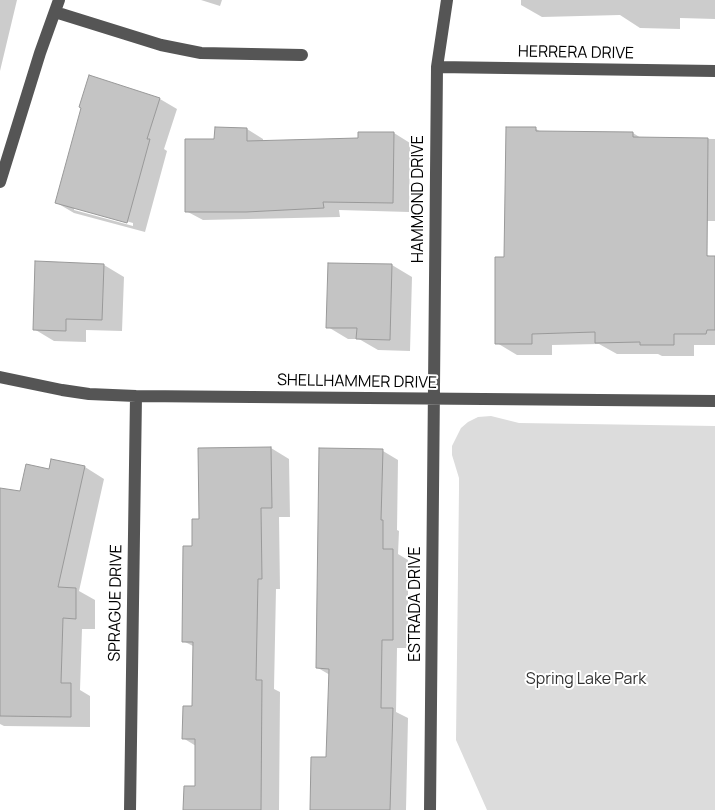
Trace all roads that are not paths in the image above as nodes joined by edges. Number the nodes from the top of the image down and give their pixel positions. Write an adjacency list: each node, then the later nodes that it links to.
1 (446, 0): 4 (street, HAMMOND DRIVE)
2 (57, 6): 3 (street); 6 (street)
3 (302, 55)
4 (437, 67): 5 (street, HERRERA DRIVE); 9 (street, HAMMOND DRIVE)
5 (715, 71)
6 (0, 182)
7 (0, 377): 8 (street, SHELLHAMMER DRIVE)
8 (136, 396): 9 (street, SHELLHAMMER DRIVE); 11 (street, SPRAGUE DRIVE)
9 (434, 399): 10 (street, SHELLHAMMER DRIVE); 12 (street, ESTRADA DRIVE)
10 (715, 401)
11 (130, 810)
12 (430, 810)

